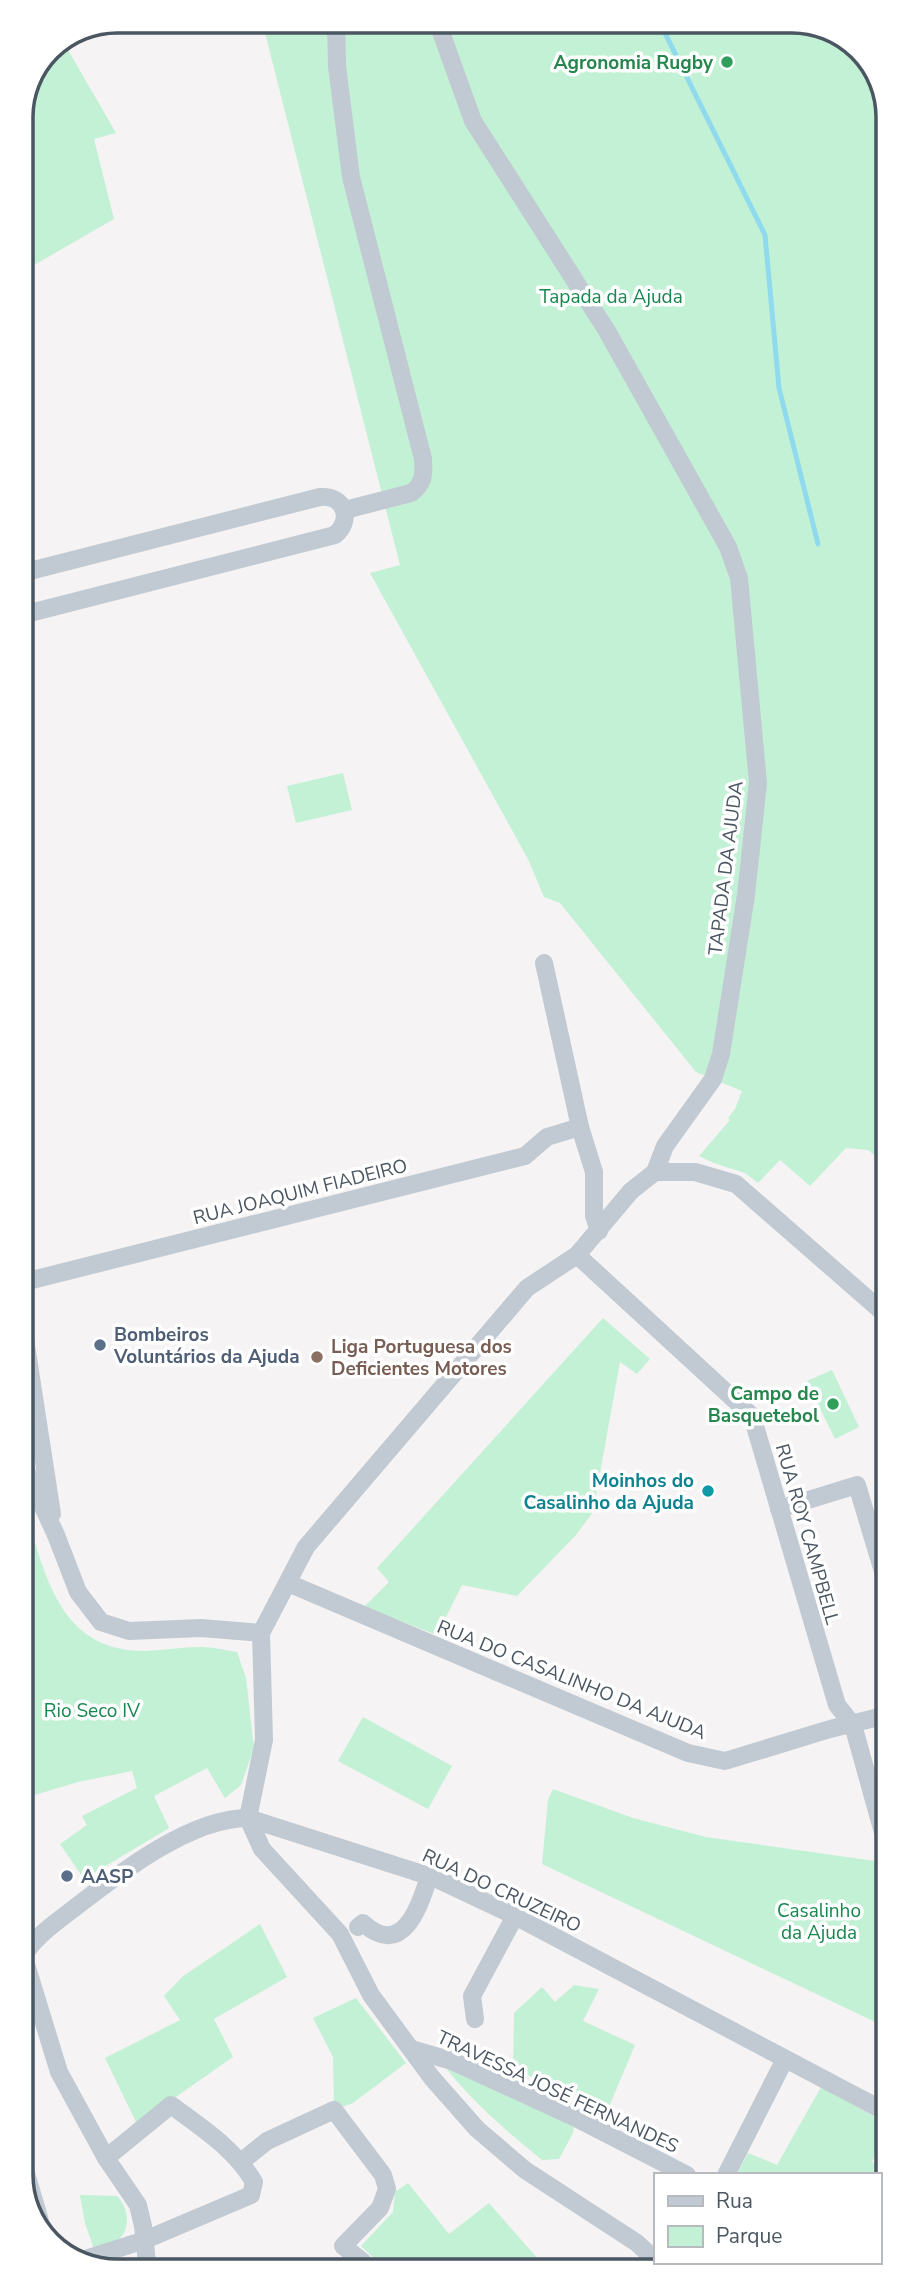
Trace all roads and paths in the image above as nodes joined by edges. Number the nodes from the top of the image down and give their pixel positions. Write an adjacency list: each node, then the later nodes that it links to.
1 (336, 33): 3 (street)
2 (441, 33): 8 (street, TAPADA DA AJUDA)
3 (345, 510): 4 (street); 5 (street)
4 (33, 570)
5 (33, 612)
6 (544, 963): 7 (street)
7 (580, 1127): 9 (street); 11 (street, RUA JOAQUIM FIADEIRO)
8 (655, 1172): 9 (street); 12 (street)
9 (599, 1231): 10 (street)
10 (577, 1255): 15 (street, RUA ROY CAMPBELL); 18 (street)
11 (33, 1280)
12 (876, 1306)
13 (33, 1433): 16 (street)
14 (33, 1485): 16 (street)
15 (779, 1509): 17 (street); 21 (street, RUA ROY CAMPBELL)
16 (56, 1535): 19 (street)
17 (876, 1548)
18 (288, 1583): 19 (street); 21 (street, RUA DO CASALINHO DA AJUDA)
19 (261, 1633): 23 (street)
20 (876, 1718): 21 (street, RUA DO CASALINHO DA AJUDA)
21 (853, 1725): 22 (street, RUA ROY CAMPBELL)
22 (876, 1808)
23 (248, 1818): 24 (street, RUA DO CRUZEIRO); 27 (street, RUA DO CRUZEIRO); 30 (street)
24 (429, 1876): 25 (street, RUA DO CRUZEIRO); 26 (street)
25 (514, 1916): 29 (street); 31 (street, RUA DO CRUZEIRO)
26 (358, 1927)
27 (33, 1942)
28 (33, 1988): 33 (street)
29 (475, 2019)
30 (411, 2049): 35 (street, TRAVESSA JOSÉ FERNANDES); 41 (street)
31 (785, 2059): 32 (street, RUA DO CRUZEIRO); 36 (street)
32 (876, 2107)
33 (106, 2158): 34 (street); 37 (street)
34 (242, 2161): 37 (street); 40 (street)
35 (683, 2173)
36 (727, 2173)
37 (145, 2240): 38 (street); 39 (street)
38 (95, 2256)
39 (147, 2259)
40 (359, 2259)
41 (654, 2259)

